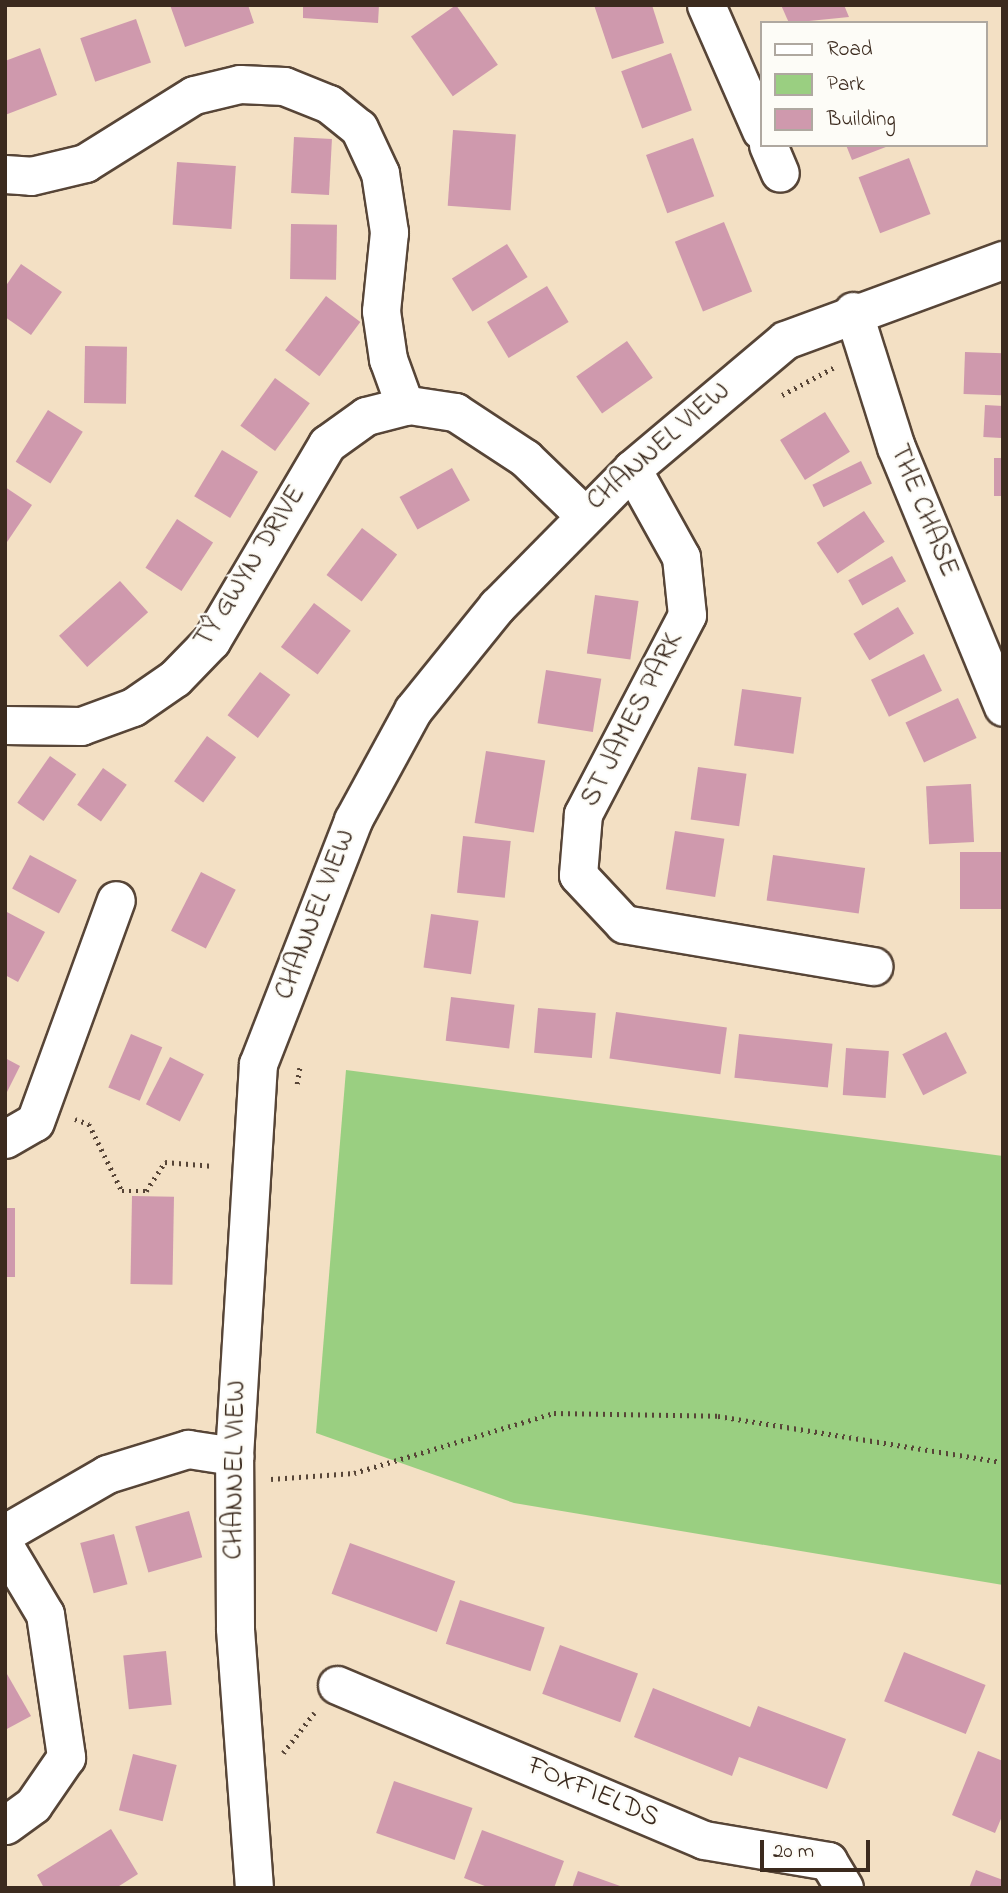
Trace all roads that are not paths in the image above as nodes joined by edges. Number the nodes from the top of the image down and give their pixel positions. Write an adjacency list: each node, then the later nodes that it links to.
1 (706, 5): 2 (street)
2 (760, 128)
3 (5, 174): 6 (street)
4 (1003, 260): 5 (street, CHANNEL VIEW)
5 (853, 311): 7 (street, CHANNEL VIEW); 9 (street, THE CHASE)
6 (405, 406): 8 (street, TŶ GWYN DRIVE); 10 (street, TŶ GWYN DRIVE)
7 (632, 469): 8 (street, CHANNEL VIEW); 12 (street, ST JAMES PARK)
8 (582, 513): 14 (street, CHANNEL VIEW)
9 (1003, 707)
10 (5, 725)
11 (116, 900): 13 (street)
12 (873, 966)
13 (5, 1139)
14 (249, 1461): 15 (street); 19 (street, CHANNEL VIEW)
15 (5, 1533)
16 (5, 1547): 18 (street)
17 (337, 1685): 20 (street, FOXFIELDS)
18 (5, 1825)
19 (254, 1888)
20 (844, 1888)

